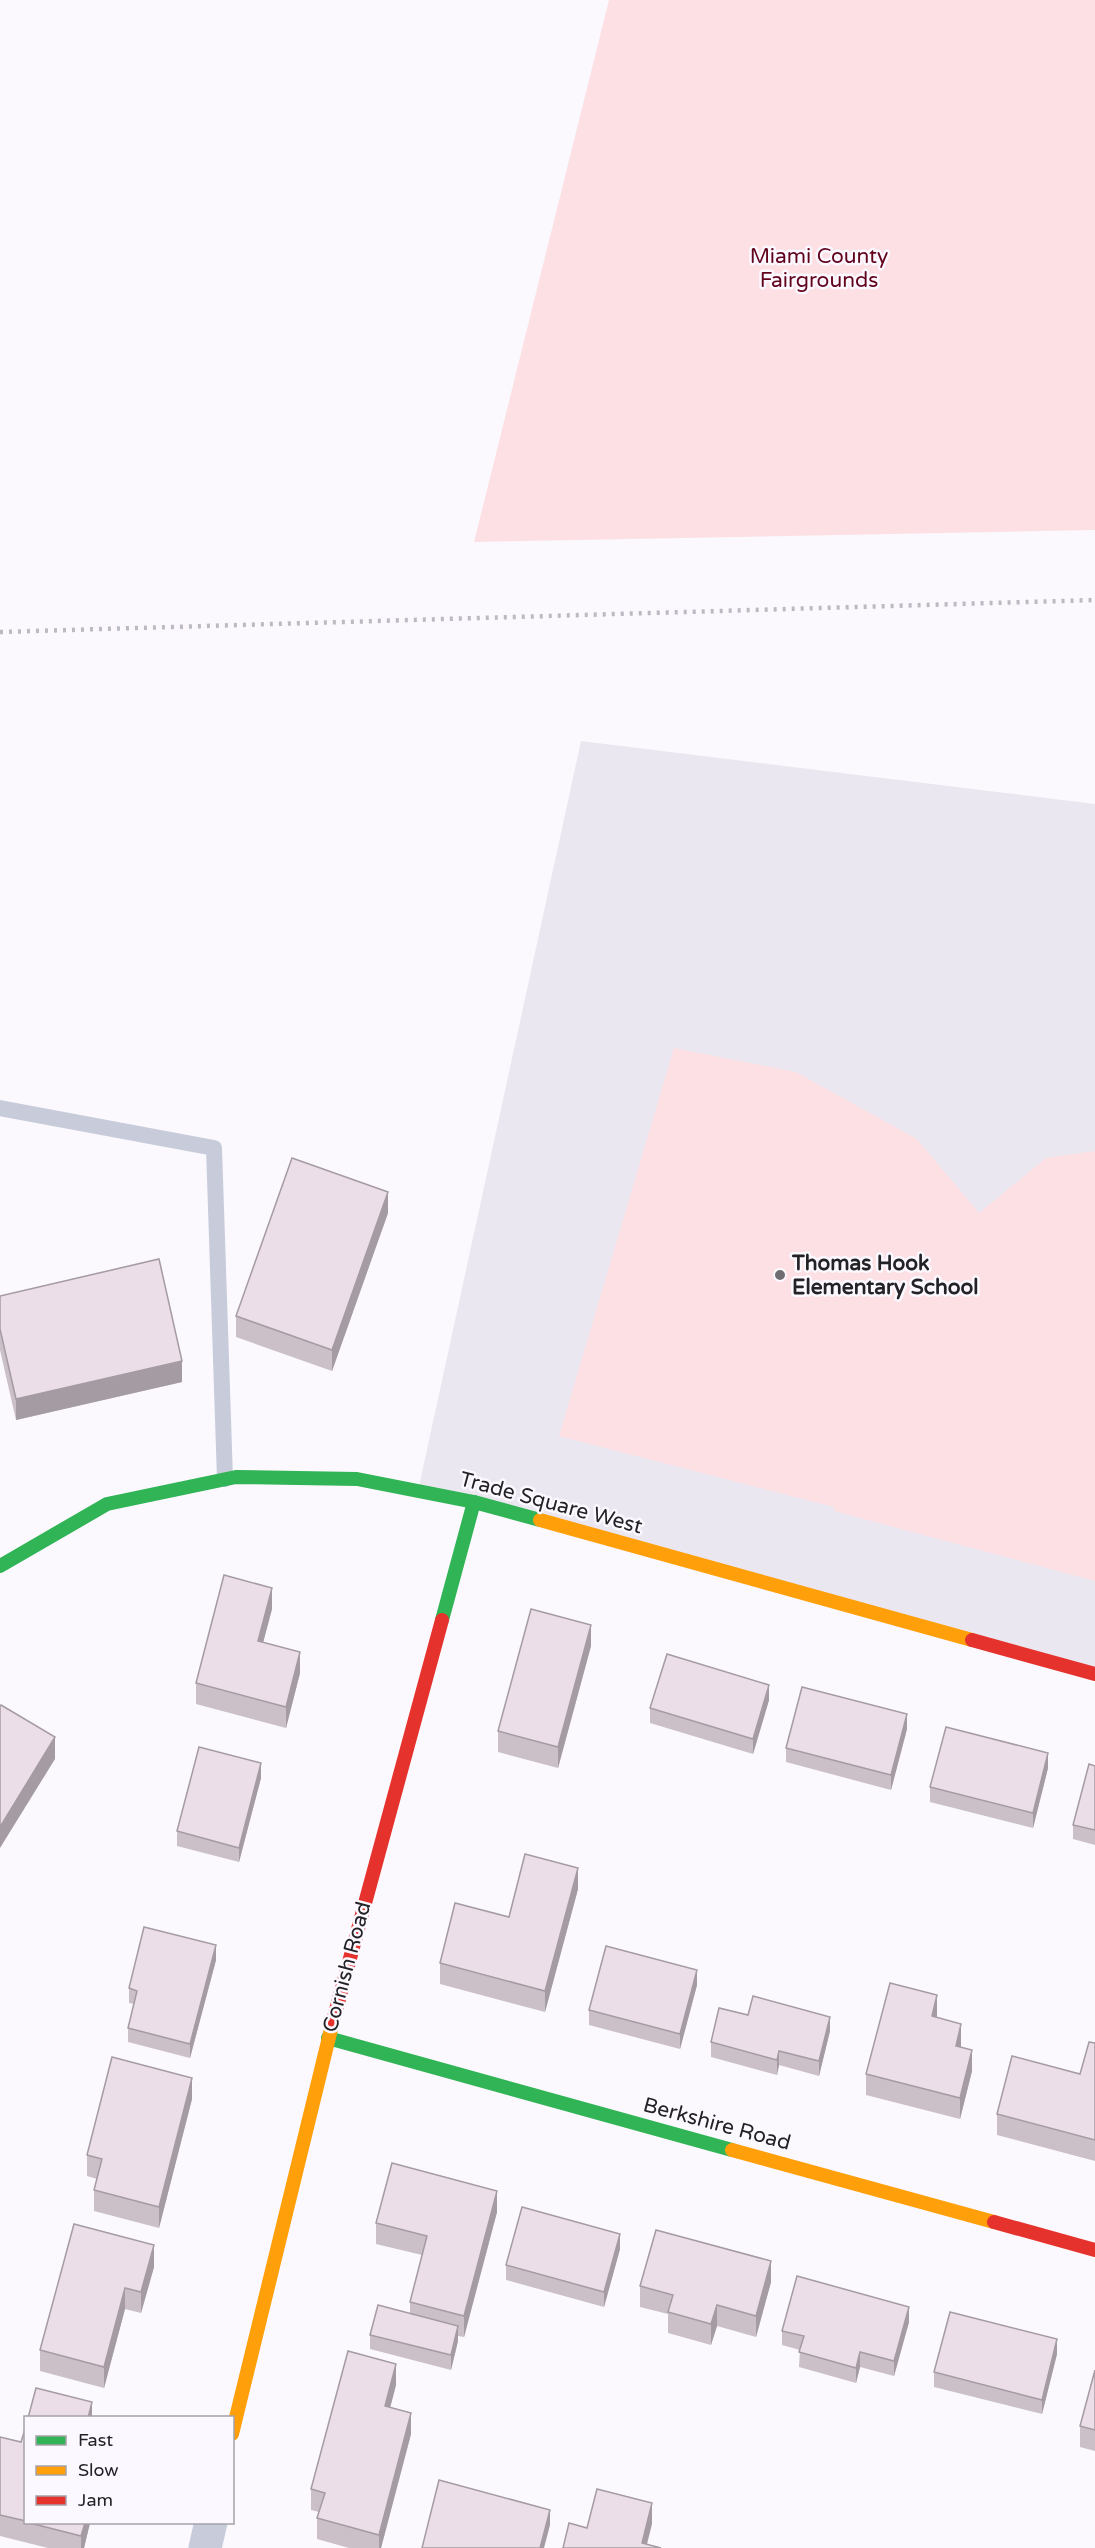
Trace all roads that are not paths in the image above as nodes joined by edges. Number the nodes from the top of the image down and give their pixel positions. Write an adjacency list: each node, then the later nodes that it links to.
1 (0, 1108): 2 (lane)
2 (225, 1479): 3 (street, Trade Square West); 4 (street, Trade Square West)
3 (474, 1502): 5 (street, Trade Square West); 6 (street, Cornish Road)
4 (0, 1566)
5 (1095, 1674)
6 (328, 2038): 7 (street, Berkshire Road); 8 (street, Cornish Road)
7 (1095, 2250)
8 (234, 2426)
9 (211, 2524): 10 (street)
10 (205, 2548)

